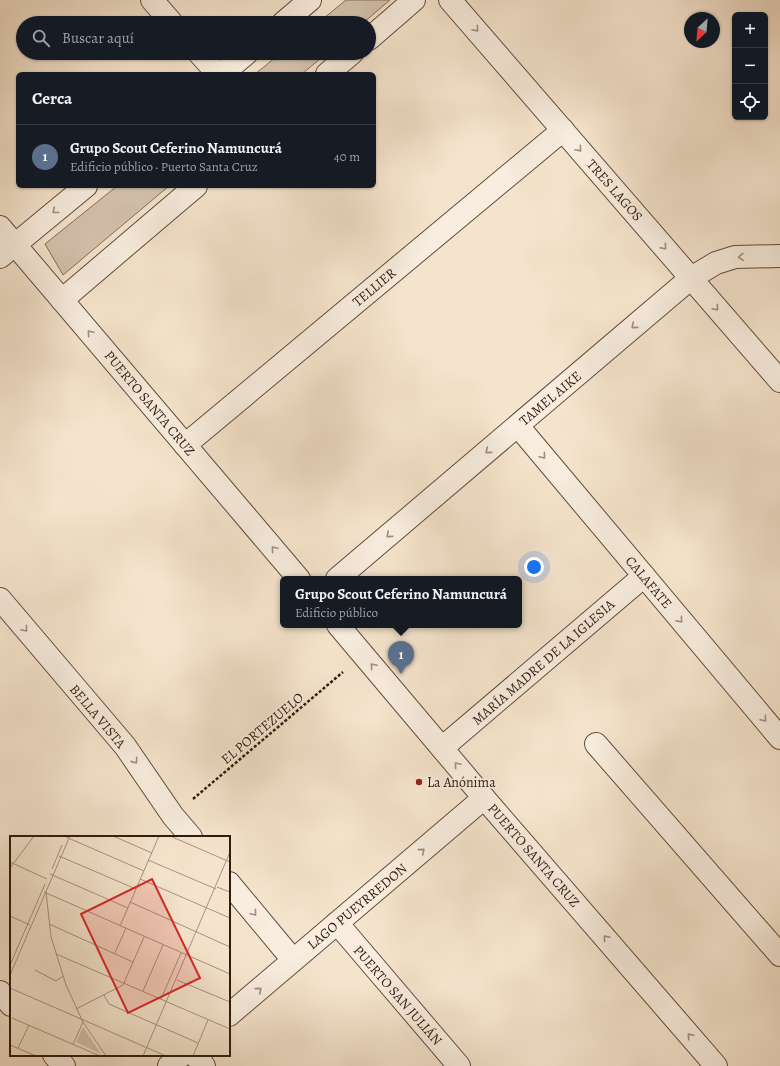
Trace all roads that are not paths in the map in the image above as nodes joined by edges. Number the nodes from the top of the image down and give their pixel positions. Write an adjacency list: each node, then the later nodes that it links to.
1 (152, 0): 5 (street)
2 (310, 0): 6 (street)
3 (414, 0): 7 (street)
4 (450, 0): 14 (street, TRES LAGOS, one-way to 14)
5 (166, 16)
6 (291, 16)
7 (376, 33)
8 (205, 60): 11 (street)
9 (239, 60): 12 (street)
10 (344, 60): 13 (street)
11 (216, 72)
12 (224, 72)
13 (329, 72)
14 (563, 130): 20 (street, TRES LAGOS, one-way to 20); 24 (street, TELLIER)
15 (84, 188): 18 (street, one-way to 18)
16 (194, 188): 21 (street)
17 (0, 227): 18 (street, PUERTO SANTA CRUZ)
18 (7, 250): 21 (street, PUERTO SANTA CRUZ)
19 (780, 256): 20 (street, TAMEL AIKE, one-way to 20)
20 (691, 278): 22 (street, TRES LAGOS, one-way to 22); 23 (street, TAMEL AIKE, one-way to 23)
21 (62, 300): 24 (street, PUERTO SANTA CRUZ, one-way to 21)
22 (780, 381)
23 (518, 426): 26 (street, TAMEL AIKE, one-way to 26); 27 (street, CALAFATE, one-way to 27)
24 (185, 445): 25 (street, PUERTO SANTA CRUZ, one-way to 24)
25 (296, 576)
26 (341, 576)
27 (644, 576): 30 (street, CALAFATE, one-way to 30); 32 (street, MARÍA MADRE DE LA IGLESIA)
28 (0, 599): 34 (street, BELLA VISTA, one-way to 34)
29 (340, 628): 32 (street, PUERTO SANTA CRUZ, one-way to 29)
30 (780, 738)
31 (596, 744): 37 (street)
32 (442, 748): 33 (street, PUERTO SANTA CRUZ, one-way to 32)
33 (484, 798): 36 (street, LAGO PUEYRREDON, one-way to 33); 49 (street, PUERTO SANTA CRUZ, one-way to 33)
34 (190, 836)
35 (230, 884): 38 (street, one-way to 38)
36 (337, 923): 38 (street, LAGO PUEYRREDON); 48 (street, PUERTO SAN JULIÁN)
37 (780, 955)
38 (293, 960): 41 (street, LAGO PUEYRREDON, one-way to 38)
39 (0, 992): 40 (street)
40 (10, 1004)
41 (230, 1014)
42 (55, 1056): 45 (street)
43 (181, 1056): 46 (street)
44 (196, 1056): 47 (street)
45 (64, 1066)
46 (169, 1066)
47 (204, 1066)
48 (459, 1066)
49 (716, 1066)

